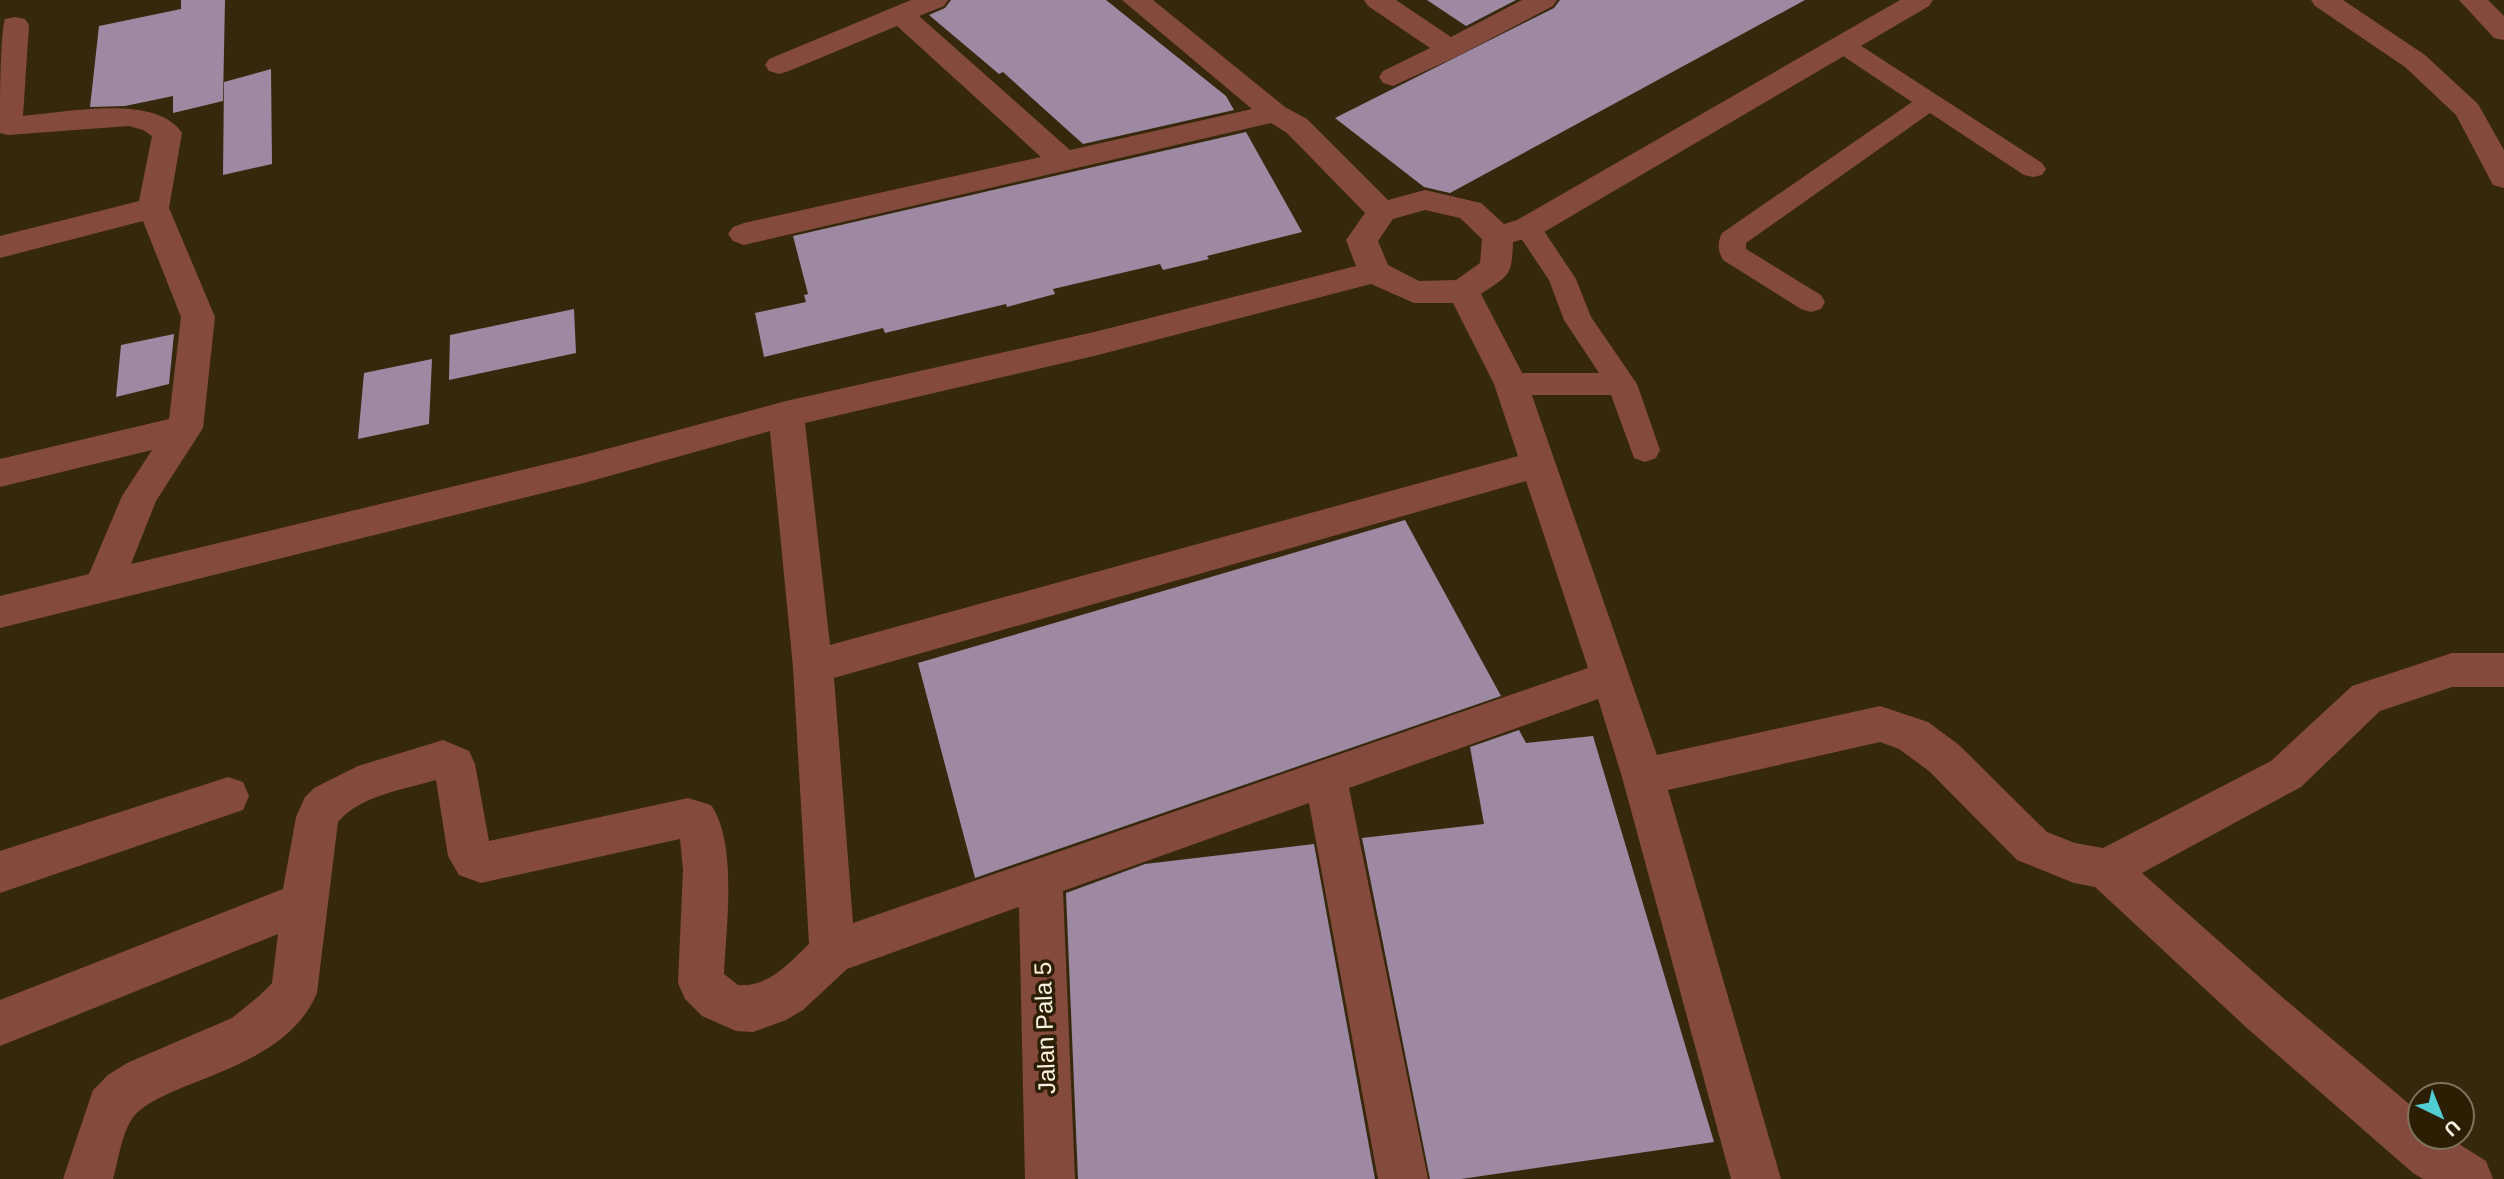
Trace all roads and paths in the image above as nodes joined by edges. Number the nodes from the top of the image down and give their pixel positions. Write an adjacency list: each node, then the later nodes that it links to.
1 (933, 0): 8 (street)
2 (1136, 0): 16 (street)
3 (1378, 0): 12 (street)
4 (1543, 0): 12 (street)
5 (1919, 0): 11 (street)
6 (2325, 0): 20 (street)
7 (2473, 0): 10 (street)
8 (900, 14): 13 (street); 18 (street)
9 (15, 25): 17 (street)
10 (2504, 32)
11 (1843, 45): 15 (lane); 23 (street)
12 (1450, 49): 14 (street)
13 (779, 65)
14 (1393, 77)
15 (1930, 101): 19 (lane); 29 (lane)
16 (1275, 113): 18 (street); 22 (street)
17 (4, 127): 21 (street)
18 (1064, 161): 24 (street)
19 (2033, 169)
20 (2504, 178)
21 (153, 208): 26 (street); 33 (street)
22 (1382, 212): 25 (street); 27 (street)
23 (1528, 228): 25 (street); 31 (lane)
24 (744, 233)
25 (1498, 236): 28 (street)
26 (0, 247)
27 (1374, 272): 28 (street); 32 (street)
28 (1463, 291): 30 (street)
29 (1811, 302)
30 (1511, 384): 31 (lane); 35 (street)
31 (1622, 384): 34 (lane)
32 (786, 414): 37 (street); 39 (street)
33 (185, 428): 36 (street); 37 (street)
34 (1645, 450)
35 (1538, 464): 39 (street); 41 (street)
36 (0, 473)
37 (103, 587): 38 (street)
38 (0, 612)
39 (813, 667): 49 (street)
40 (2504, 670): 45 (street)
41 (1611, 677): 42 (street); 43 (street)
42 (1643, 777): 45 (street); 54 (street)
43 (1326, 779): 47 (street); 53 (street)
44 (228, 796): 46 (street)
45 (2106, 869): 55 (street)
46 (0, 872)
47 (1040, 877): 49 (street); 52 (street, Jalan Pala 5)
48 (303, 902): 49 (street); 50 (street); 51 (street)
49 (832, 952)
50 (0, 1023)
51 (88, 1179)
52 (1049, 1179)
53 (1403, 1179)
54 (1756, 1179)
55 (2468, 1179)

